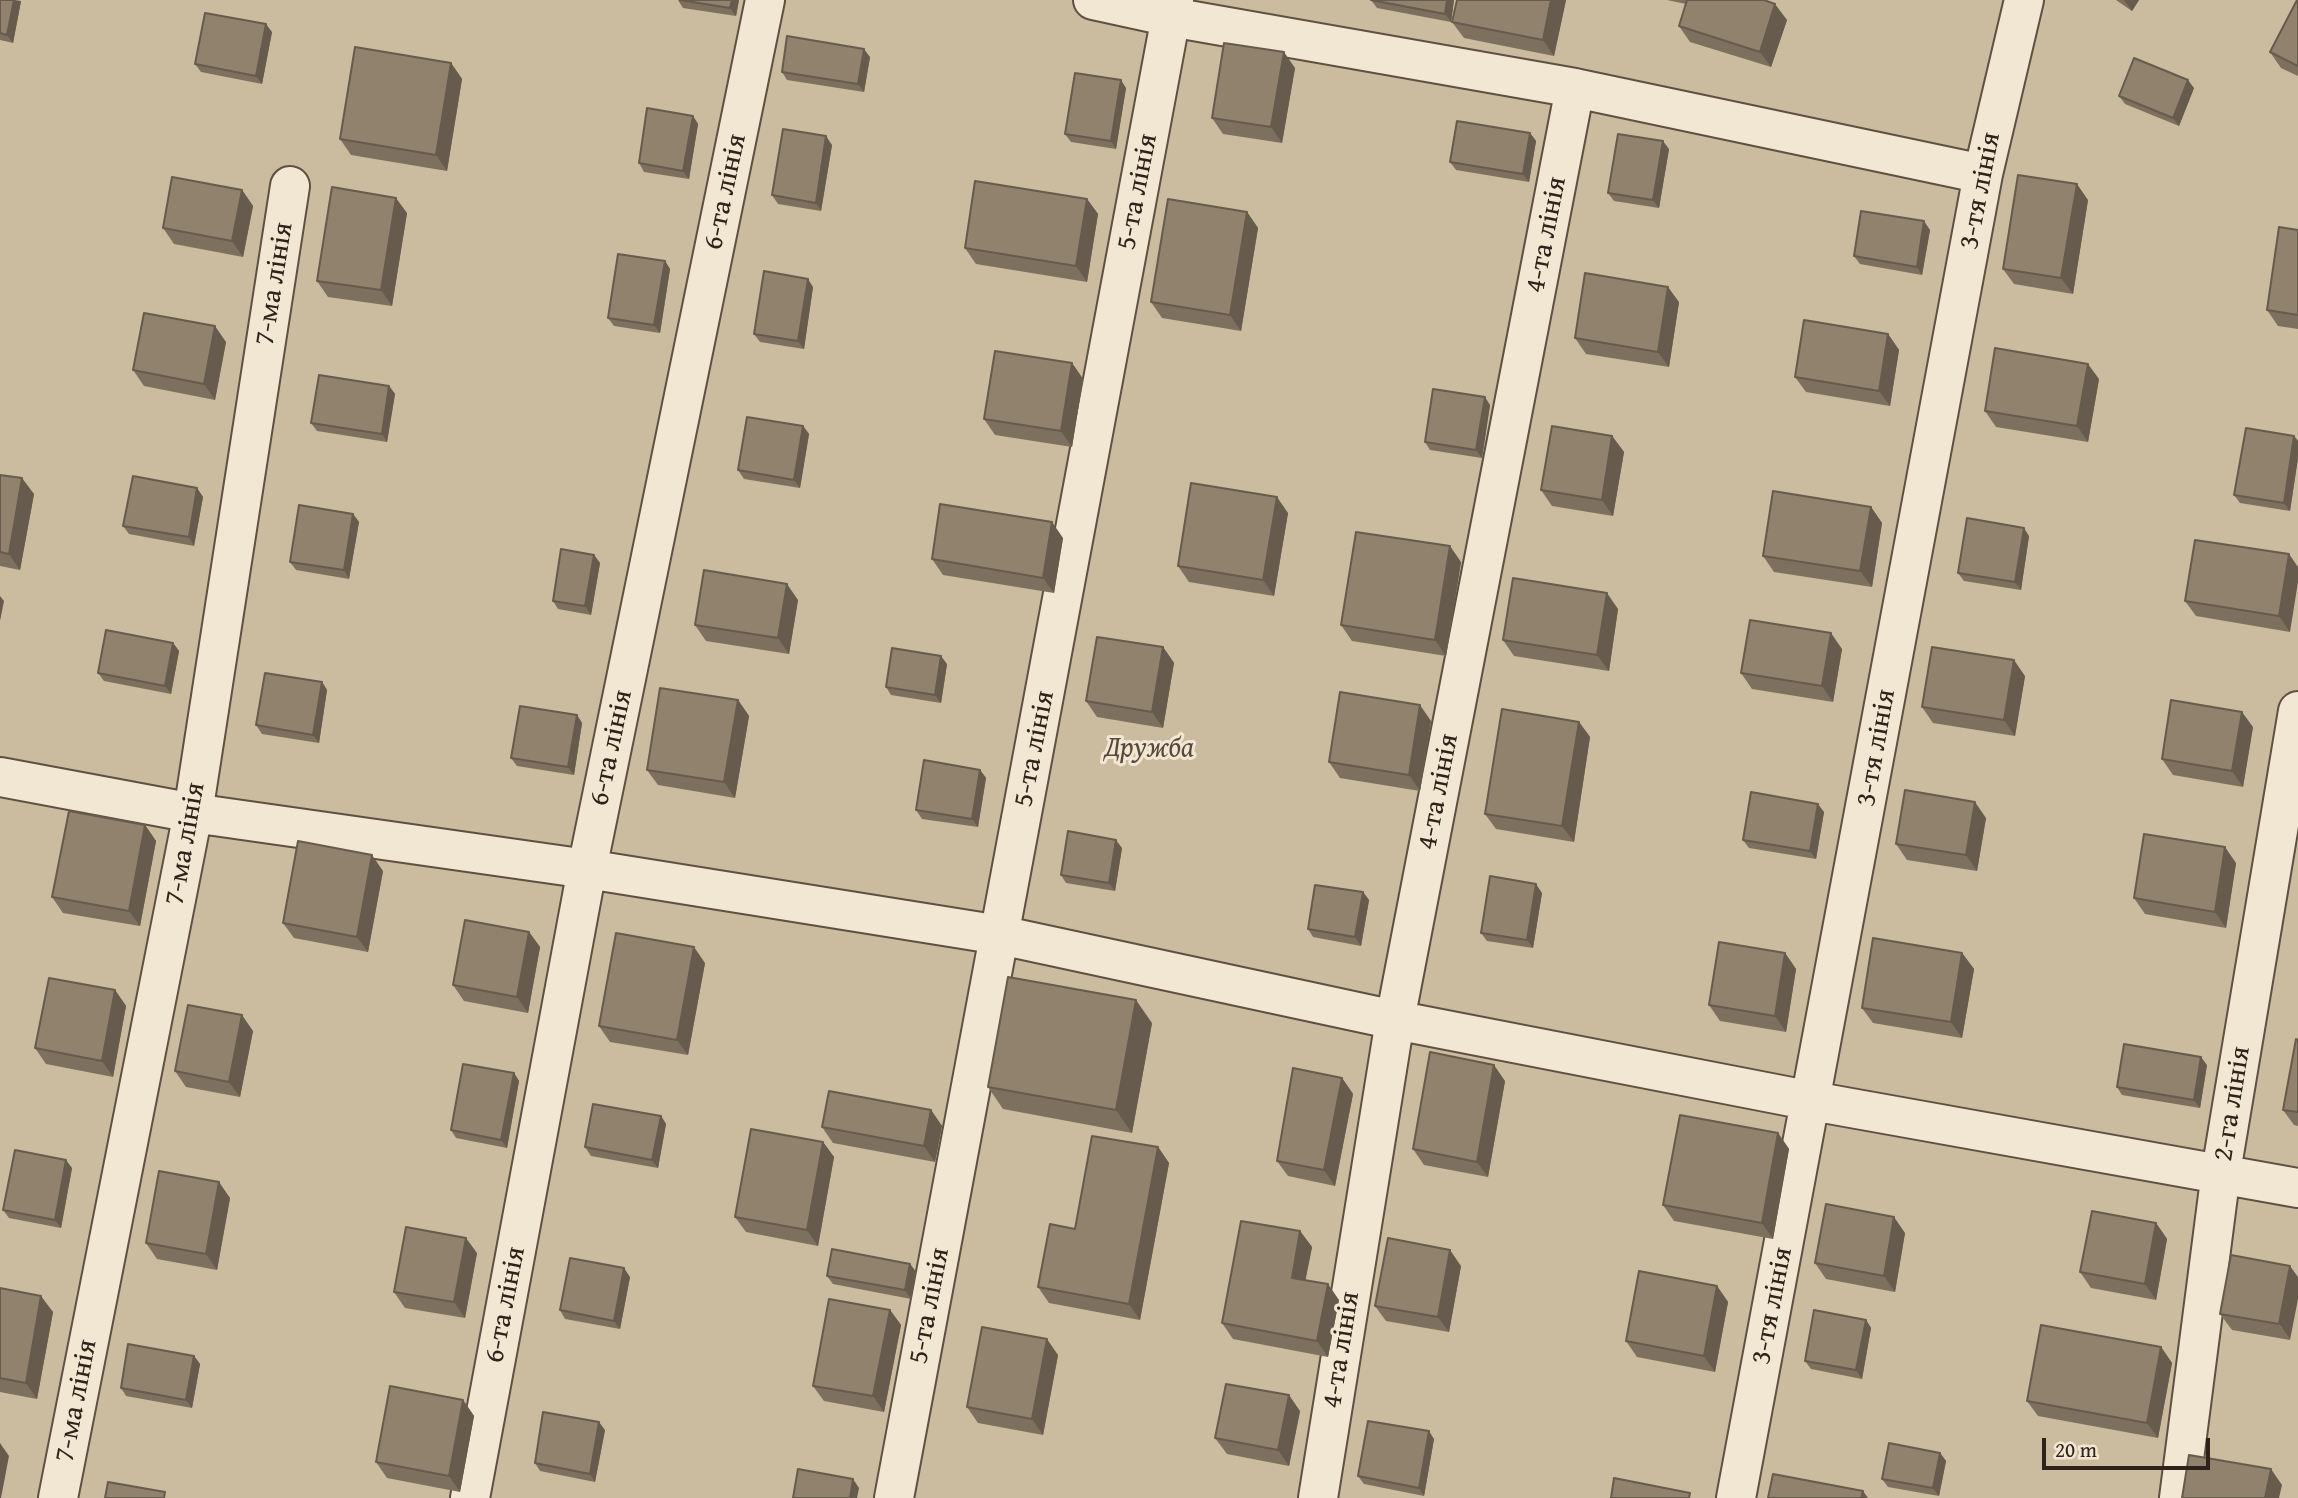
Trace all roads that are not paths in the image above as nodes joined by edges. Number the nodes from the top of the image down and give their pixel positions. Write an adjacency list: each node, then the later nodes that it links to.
1 (765, 0): 11 (street, 6-та лінія)
2 (1093, 0): 4 (street)
3 (2024, 0): 6 (street, 3-тя лінія)
4 (1172, 8): 5 (street); 12 (street, 5-та лінія)
5 (1576, 88): 6 (street); 13 (street, 4-та лінія)
6 (1983, 174): 14 (street, 3-тя лінія)
7 (290, 186): 10 (street, 7-ма лінія)
8 (2298, 711): 15 (street, 2-га лінія)
9 (0, 777): 10 (street)
10 (193, 813): 11 (street); 17 (street, 7-ма лінія)
11 (587, 869): 12 (street); 18 (street, 6-та лінія)
12 (1000, 935): 13 (street); 19 (street, 5-та лінія)
13 (1395, 1020): 14 (street); 20 (street, 4-та лінія)
14 (1812, 1101): 15 (street); 21 (street, 3-тя лінія)
15 (2221, 1172): 16 (street); 22 (street, 2-га лінія)
16 (2298, 1188)
17 (58, 1498)
18 (470, 1498)
19 (894, 1498)
20 (1318, 1498)
21 (1736, 1498)
22 (2179, 1498)

